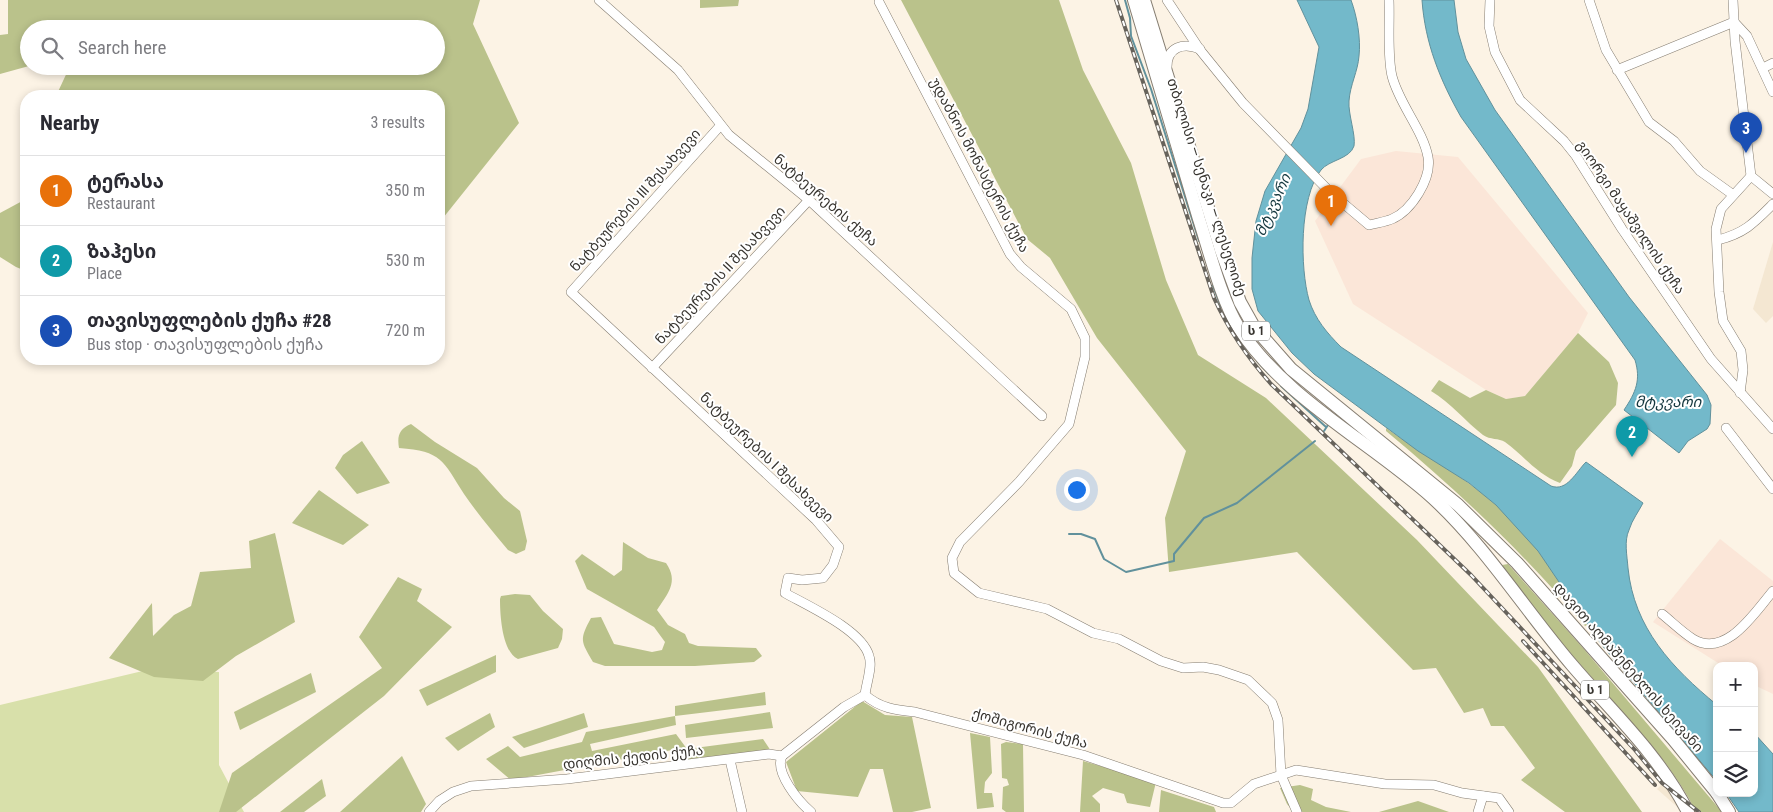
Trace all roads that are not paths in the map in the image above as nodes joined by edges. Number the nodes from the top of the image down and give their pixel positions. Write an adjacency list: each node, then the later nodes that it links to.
1 (599, 0): 17 (street, ნატბეურების ქუჩა)
2 (1134, 0): 47 (highway, თბილისი — სენაკი — ლესელიძე / ს 1)
3 (1144, 0): 15 (highway, თბილისი — სენაკი — ლესელიძე / ს 1)
4 (1167, 0): 11 (street)
5 (1389, 0): 11 (street)
6 (1490, 0): 26 (street, გიორგი მაყაშვილის ქუჩა)
7 (1589, 0): 14 (street)
8 (1733, 0): 10 (street)
9 (879, 2): 37 (street, უდაბნოს მონასტერის ქუჩა)
10 (1734, 22): 13 (street); 14 (street); 18 (street)
11 (1200, 50): 15 (street)
12 (1773, 63): 13 (street)
13 (1763, 68): 16 (street)
14 (1617, 70): 19 (street)
15 (1167, 77): 31 (highway, თბილისი — სენაკი — ლესელიძე / ს 1)
16 (1773, 92)
17 (720, 126): 21 (street, ნატბეურების ქუჩა); 24 (street, ნატბეურების III შესახვევი)
18 (1751, 176): 19 (street); 20 (street)
19 (1732, 194): 23 (street)
20 (1773, 194)
21 (809, 200): 25 (street, ნატბეურების II შესახვევი); 27 (street, ნატბეურების ქუჩა)
22 (1773, 204): 23 (street)
23 (1718, 240): 26 (street)
24 (571, 292): 25 (street, ნატბეურების I შესახვევი)
25 (652, 368): 34 (street, ნატბეურების I შესახვევი)
26 (1740, 393): 29 (street, გიორგი მაყაშვილის ქუჩა)
27 (1042, 416)
28 (1726, 428): 30 (street)
29 (1773, 429)
30 (1773, 489)
31 (1517, 563): 38 (highway, დავით აღმაშენებლის ხეივანი / ს 1)
32 (1773, 591): 33 (street)
33 (1662, 614)
34 (865, 695): 35 (street); 37 (street, ქოშიგორის ქუჩა)
35 (782, 756): 36 (street, დიღმის ქედის ქუჩა); 43 (street)
36 (730, 760): 41 (street, დიღმის ქედის ქუჩა); 42 (street)
37 (1281, 775): 39 (street, ქოშიგორის ქუჩა); 44 (street)
38 (1713, 788)
39 (1483, 796): 45 (street); 46 (street, ქოშიგორის ქუჩა)
40 (1720, 797): 48 (highway, დავით აღმაშენებლის ხეივანი / ს 1)
41 (429, 812)
42 (742, 812)
43 (811, 812)
44 (1297, 812)
45 (1478, 812)
46 (1509, 812)
47 (1688, 812)
48 (1729, 812)

